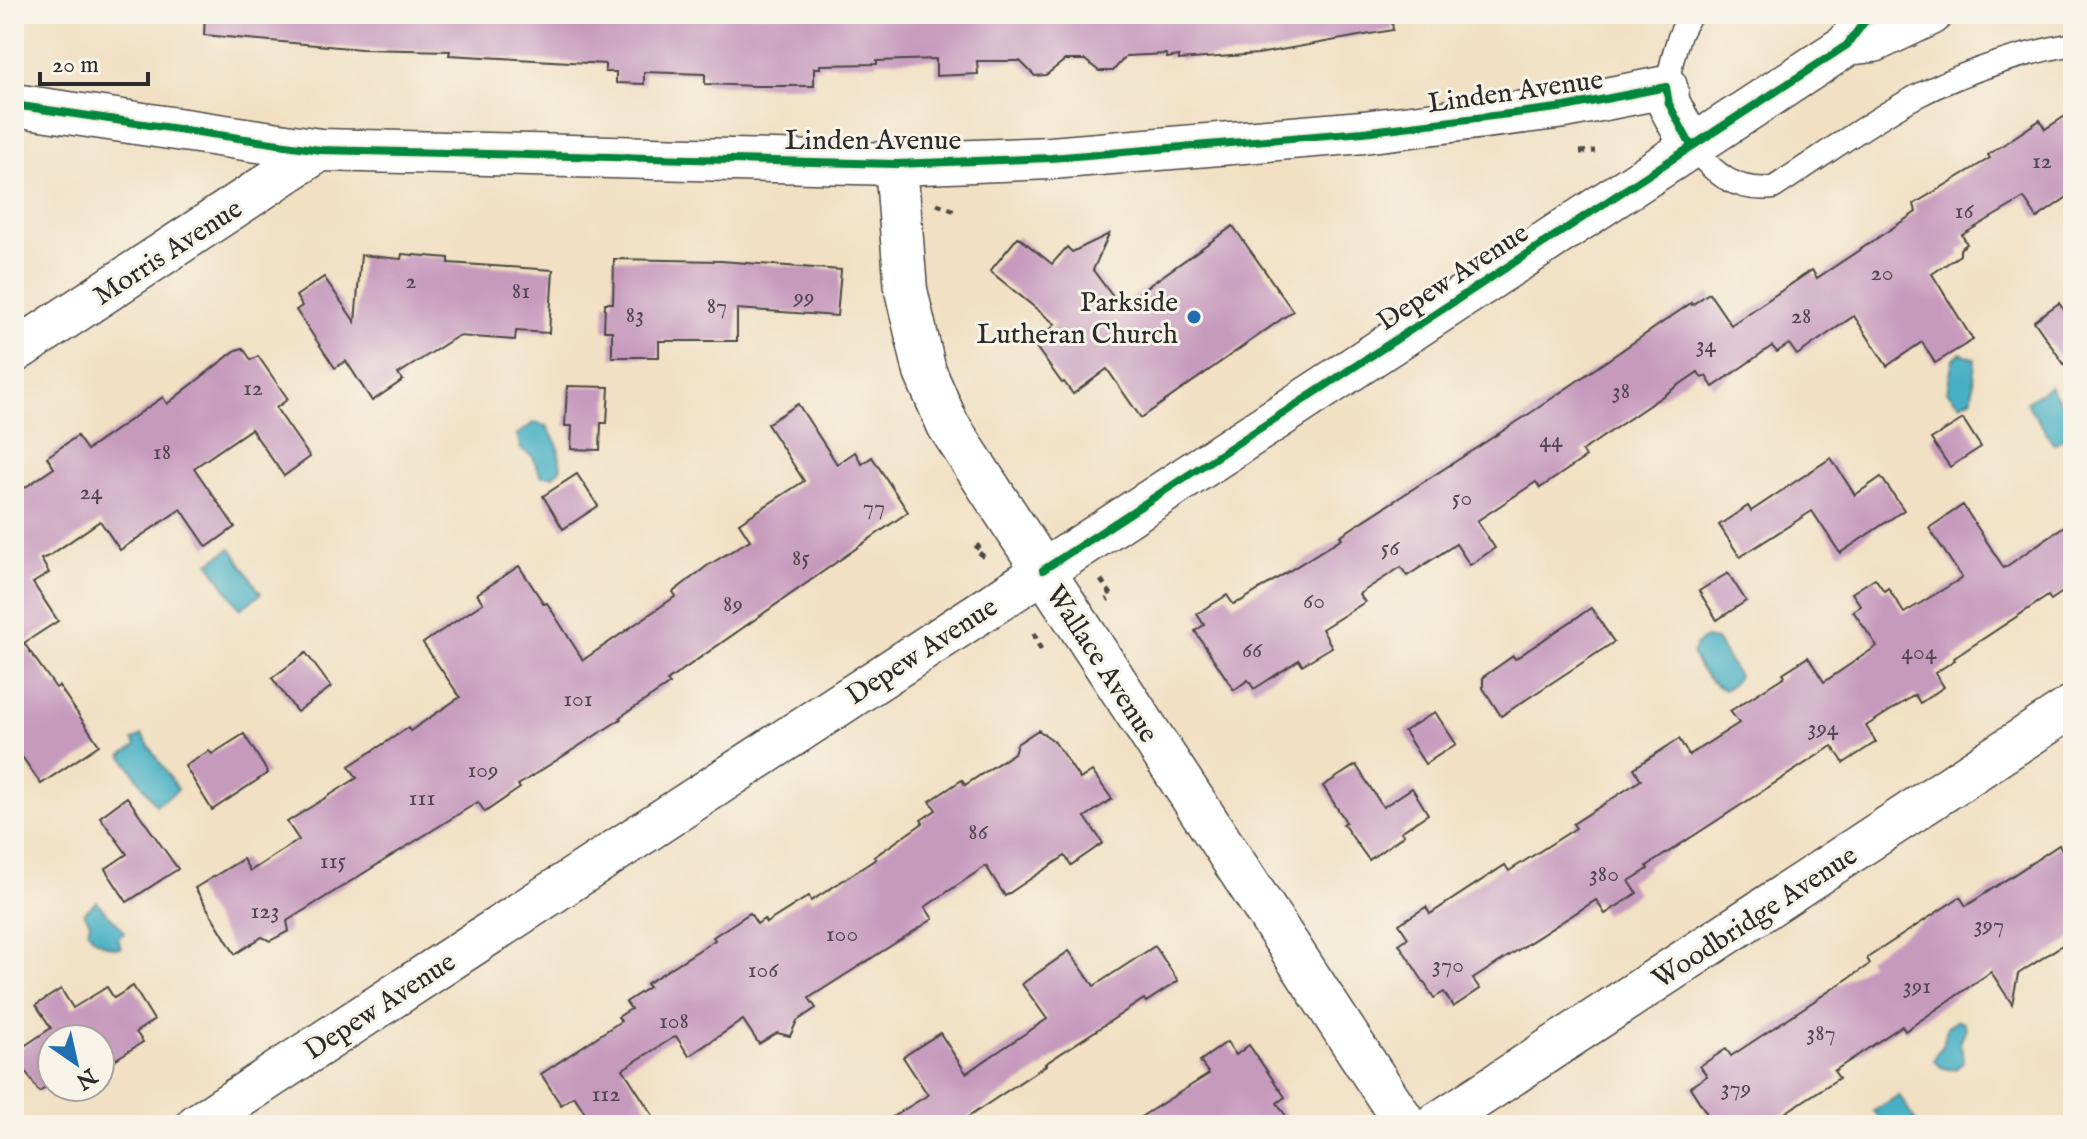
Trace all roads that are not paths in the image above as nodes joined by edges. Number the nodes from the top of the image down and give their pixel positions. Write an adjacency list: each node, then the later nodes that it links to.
1 (1692, 14): 6 (lane)
2 (1880, 14): 5 (street, Depew Avenue)
3 (1931, 14): 5 (street, Depew Avenue)
4 (2073, 44): 8 (lane)
5 (1847, 45): 8 (street, Depew Avenue)
6 (1666, 87): 8 (street); 10 (street, Linden Avenue)
7 (14, 105): 9 (street, Linden Avenue)
8 (1691, 146): 12 (street, Depew Avenue)
9 (320, 150): 10 (street, Linden Avenue); 11 (street, Morris Avenue)
10 (896, 164): 12 (street, Wallace Avenue)
11 (14, 352)
12 (1043, 570): 14 (street, Depew Avenue); 15 (street, Wallace Avenue)
13 (2073, 706): 16 (street, Woodbridge Avenue)
14 (197, 1125)
15 (1406, 1125)
16 (1435, 1125)

